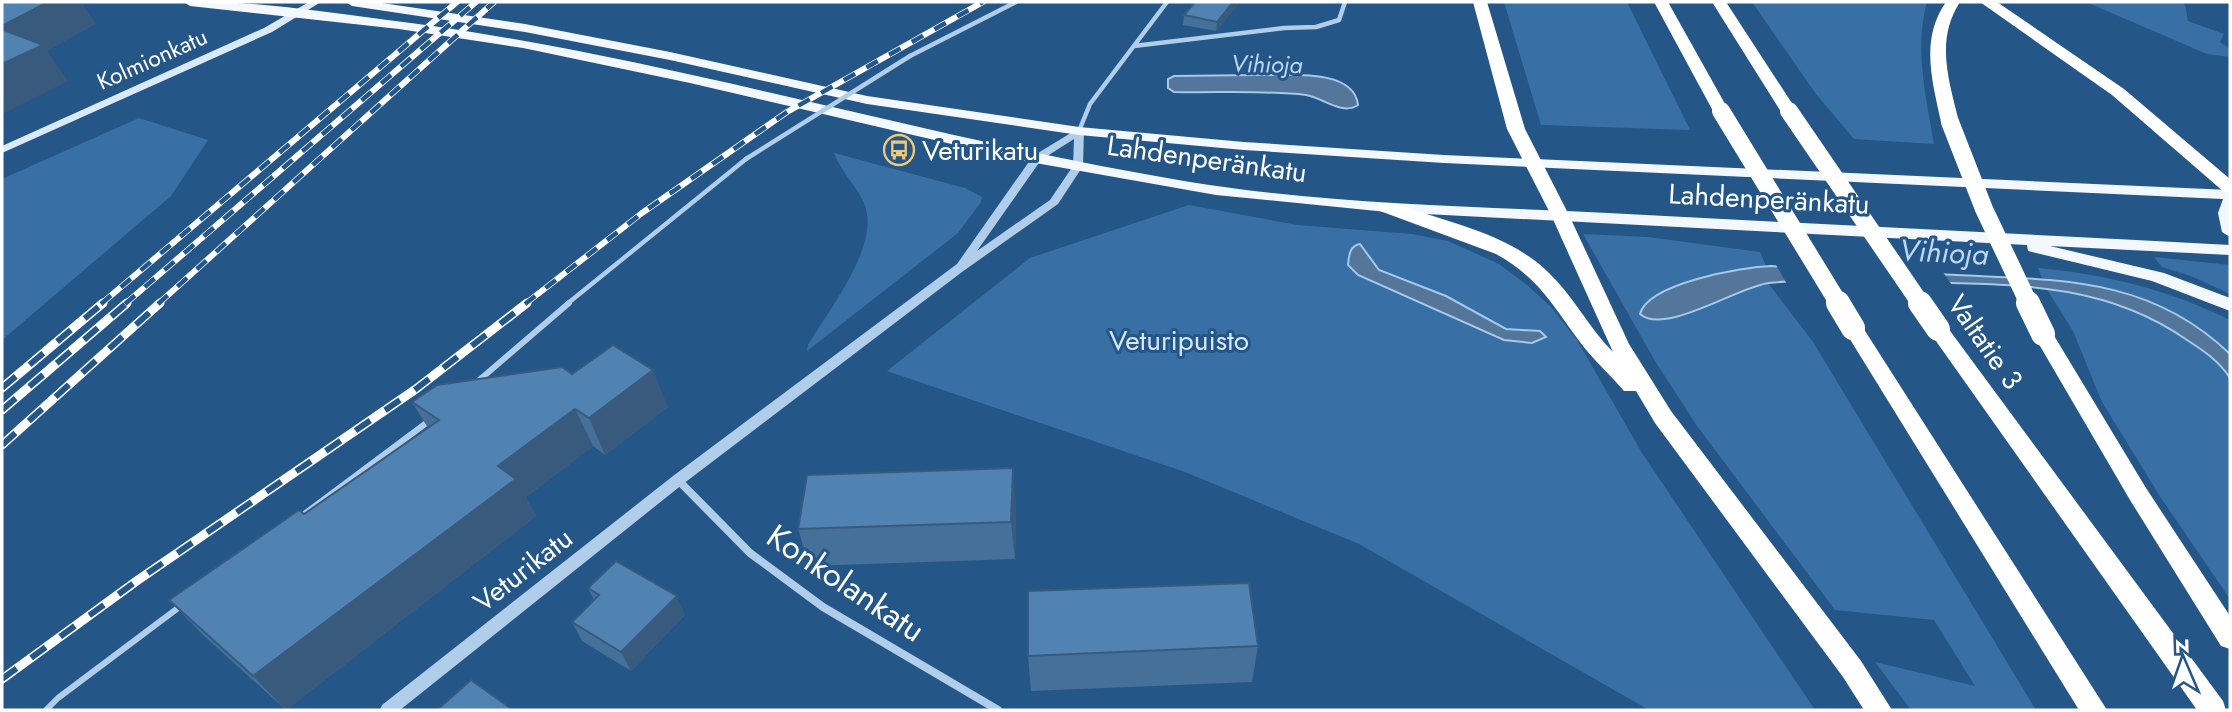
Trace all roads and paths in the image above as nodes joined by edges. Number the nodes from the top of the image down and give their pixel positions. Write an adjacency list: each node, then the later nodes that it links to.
1 (190, 2): 12 (main road, Lahdenperänkatu)
2 (316, 2): 12 (main road, Kolmionkatu)
3 (352, 2): 14 (main road, Lahdenperänkatu)
4 (1016, 2): 29 (lane, bridge)
5 (1167, 2): 13 (lane)
6 (1345, 2): 13 (lane)
7 (1480, 2): 17 (highway)
8 (1661, 2): 40 (highway, bridge)
9 (1719, 2): 41 (highway, Valtatie 3, bridge)
10 (1987, 2): 19 (highway)
11 (1948, 7): 35 (highway, bridge)
12 (296, 14): 15 (main road, Kolmionkatu); 16 (main road, Lahdenperänkatu)
13 (1134, 46): 14 (lane)
14 (1079, 131): 16 (street, Veturikatu); 17 (main road, Lahdenperänkatu); 18 (street)
15 (2, 150)
16 (1037, 158): 18 (main road, Lahdenperänkatu); 27 (street, Veturikatu)
17 (1532, 163): 20 (main road, Lahdenperänkatu); 23 (highway)
18 (1078, 166): 22 (main road, Lahdenperänkatu); 27 (street, Veturikatu)
19 (2230, 188)
20 (2230, 195)
21 (2230, 201): 24 (main road)
22 (1387, 207): 23 (main road, Lahdenperänkatu); 31 (highway)
23 (1560, 215): 25 (main road, Lahdenperänkatu); 31 (highway)
24 (2230, 232)
25 (1993, 237): 26 (main road, Lahdenperänkatu); 28 (main road)
26 (2230, 250)
27 (958, 269): 32 (street, Veturikatu)
28 (2230, 306)
29 (474, 384)
30 (434, 417): 33 (lane)
31 (1663, 417): 39 (highway)
32 (678, 480): 37 (street, Veturikatu); 38 (street, Konkolankatu)
33 (290, 525)
34 (190, 599): 36 (lane)
35 (2230, 638)
36 (46, 710)
37 (388, 710)
38 (998, 710)
39 (1879, 710)
40 (2094, 710)
41 (2213, 710)

